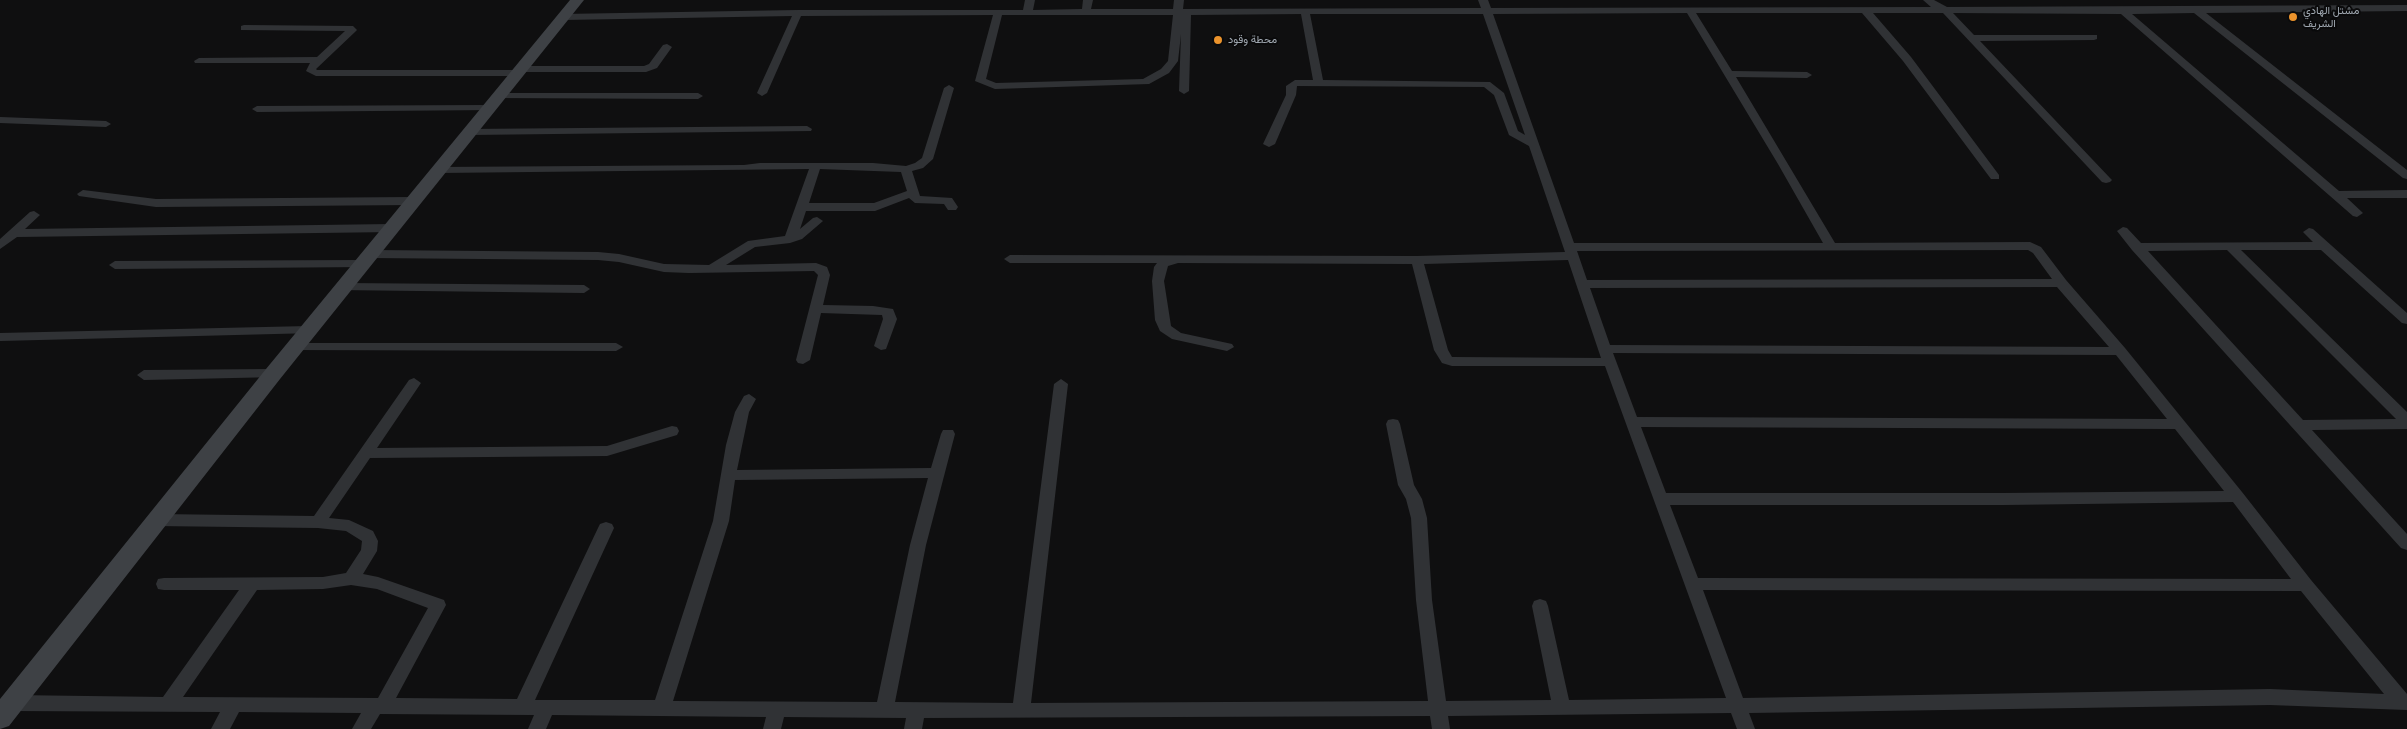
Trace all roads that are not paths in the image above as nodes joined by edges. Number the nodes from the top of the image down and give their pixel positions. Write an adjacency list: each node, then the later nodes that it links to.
1 (577, 0): 31 (main road)
2 (1030, 0): 30 (street)
3 (1088, 0): 27 (street)
4 (1179, 0): 24 (street)
5 (1246, 0): 25 (street)
6 (1647, 0): 20 (street)
7 (1928, 0): 17 (street)
8 (2068, 0): 18 (street)
9 (2131, 0): 22 (street)
10 (2229, 0): 19 (street)
11 (2368, 0): 14 (street)
12 (1485, 6): 20 (street); 26 (street); 53 (street)
13 (2407, 8): 14 (street)
14 (2381, 9): 19 (street)
15 (1690, 10): 16 (street); 20 (street); 39 (street)
16 (1865, 10): 17 (street); 58 (street)
17 (1945, 10): 18 (street); 33 (street)
18 (2079, 10): 21 (street)
19 (2242, 10): 23 (street)
20 (1654, 11)
21 (2123, 11): 22 (street); 63 (street)
22 (2144, 11): 23 (street)
23 (2197, 11): 57 (street)
24 (1182, 12): 25 (street); 27 (street); 29 (street); 43 (street)
25 (1246, 12): 26 (street)
26 (1305, 12): 41 (street)
27 (1086, 13): 30 (street)
28 (798, 14): 29 (street); 31 (street); 44 (street)
29 (998, 14): 30 (street)
30 (1028, 14)
31 (563, 16): 38 (main road)
32 (244, 28): 36 (street)
33 (1971, 38): 34 (street); 59 (street)
34 (2094, 38)
35 (667, 47): 38 (street)
36 (320, 60): 37 (street); 38 (street)
37 (199, 61)
38 (521, 71): 46 (main road)
39 (1729, 74): 40 (street); 76 (street)
40 (1807, 75)
41 (1319, 84): 52 (street); 53 (street)
42 (949, 88): 55 (street)
43 (1184, 91)
44 (762, 93)
45 (698, 96): 46 (street)
46 (494, 102): 47 (street); 51 (main road)
47 (258, 109)
48 (0, 120): 49 (street)
49 (106, 124)
50 (807, 129): 51 (street)
51 (469, 132): 56 (main road)
52 (1269, 144)
53 (1532, 144): 80 (street)
54 (816, 166): 55 (street); 56 (street); 65 (street)
55 (906, 169): 60 (street)
56 (439, 170): 64 (main road)
57 (2407, 176)
58 (1996, 177)
59 (2106, 180)
60 (912, 193): 65 (street); 66 (street)
61 (83, 194): 64 (street)
62 (2407, 194): 63 (street)
63 (2337, 195): 67 (street)
64 (413, 201): 70 (main road)
65 (800, 207): 74 (street)
66 (952, 207)
67 (2357, 213)
68 (34, 215): 73 (street)
69 (817, 221): 74 (street)
70 (392, 228): 73 (street); 81 (main road)
71 (2123, 231): 78 (street)
72 (2309, 232): 77 (street)
73 (13, 233): 75 (street)
74 (790, 239): 86 (street)
75 (0, 245)
76 (1830, 245): 80 (street); 87 (street)
77 (2326, 246): 79 (street); 92 (street)
78 (2136, 247): 79 (street); 111 (street)
79 (2231, 247): 108 (street)
80 (1572, 252): 84 (street); 88 (street)
81 (366, 259): 85 (street); 86 (street); 89 (main road)
82 (1010, 259): 83 (street)
83 (1177, 259): 84 (street); 98 (street)
84 (1417, 260): 100 (street)
85 (115, 265)
86 (712, 269): 91 (street)
87 (2061, 283): 88 (street); 99 (street)
88 (1583, 284): 100 (street)
89 (343, 288): 90 (street); 93 (main road)
90 (584, 289)
91 (815, 309): 95 (street); 101 (street)
92 (2407, 320)
93 (309, 330): 94 (street); 96 (main road)
94 (0, 337)
95 (881, 346)
96 (295, 347): 97 (street); 102 (main road)
97 (616, 347)
98 (1227, 347)
99 (2120, 351): 100 (street); 110 (street)
100 (1608, 355): 107 (street)
101 (803, 360)
102 (273, 374): 103 (street); 119 (main road)
103 (144, 375)
104 (414, 383): 114 (street)
105 (1061, 384): 142 (street)
106 (748, 399): 116 (street)
107 (1633, 422): 110 (street); 118 (street)
108 (2407, 423): 111 (street)
109 (1393, 424): 140 (street)
110 (2179, 424): 117 (street)
111 (2299, 425): 122 (street)
112 (672, 431): 114 (street)
113 (948, 434): 115 (street)
114 (366, 453): 120 (street)
115 (938, 473): 116 (street); 139 (street)
116 (729, 475): 136 (street)
117 (2237, 496): 118 (street); 127 (street)
118 (1661, 499): 126 (street)
119 (156, 520): 120 (street); 143 (main road)
120 (318, 522): 123 (street)
121 (606, 528): 134 (street)
122 (2407, 544)
123 (351, 579): 125 (street); 133 (street)
124 (164, 584): 125 (street)
125 (252, 584): 130 (street)
126 (1692, 584): 127 (street); 131 (street)
127 (2305, 586): 129 (street)
128 (1540, 606): 137 (street)
129 (2404, 702): 131 (street)
130 (168, 704): 132 (street); 143 (street)
131 (1738, 704): 137 (street); 150 (street)
132 (234, 705): 133 (street); 144 (street)
133 (379, 706): 134 (street); 145 (street)
134 (522, 708): 135 (street)
135 (546, 708): 136 (street); 146 (street)
136 (662, 708): 138 (street)
137 (1562, 708): 140 (street)
138 (778, 709): 139 (street); 147 (street)
139 (885, 709): 141 (street)
140 (1437, 709): 142 (street); 149 (street)
141 (916, 710): 142 (street); 148 (street)
142 (1020, 711)
143 (4, 712)
144 (220, 729)
145 (361, 729)
146 (537, 729)
147 (772, 729)
148 (913, 729)
149 (1441, 729)
150 (1746, 729)

